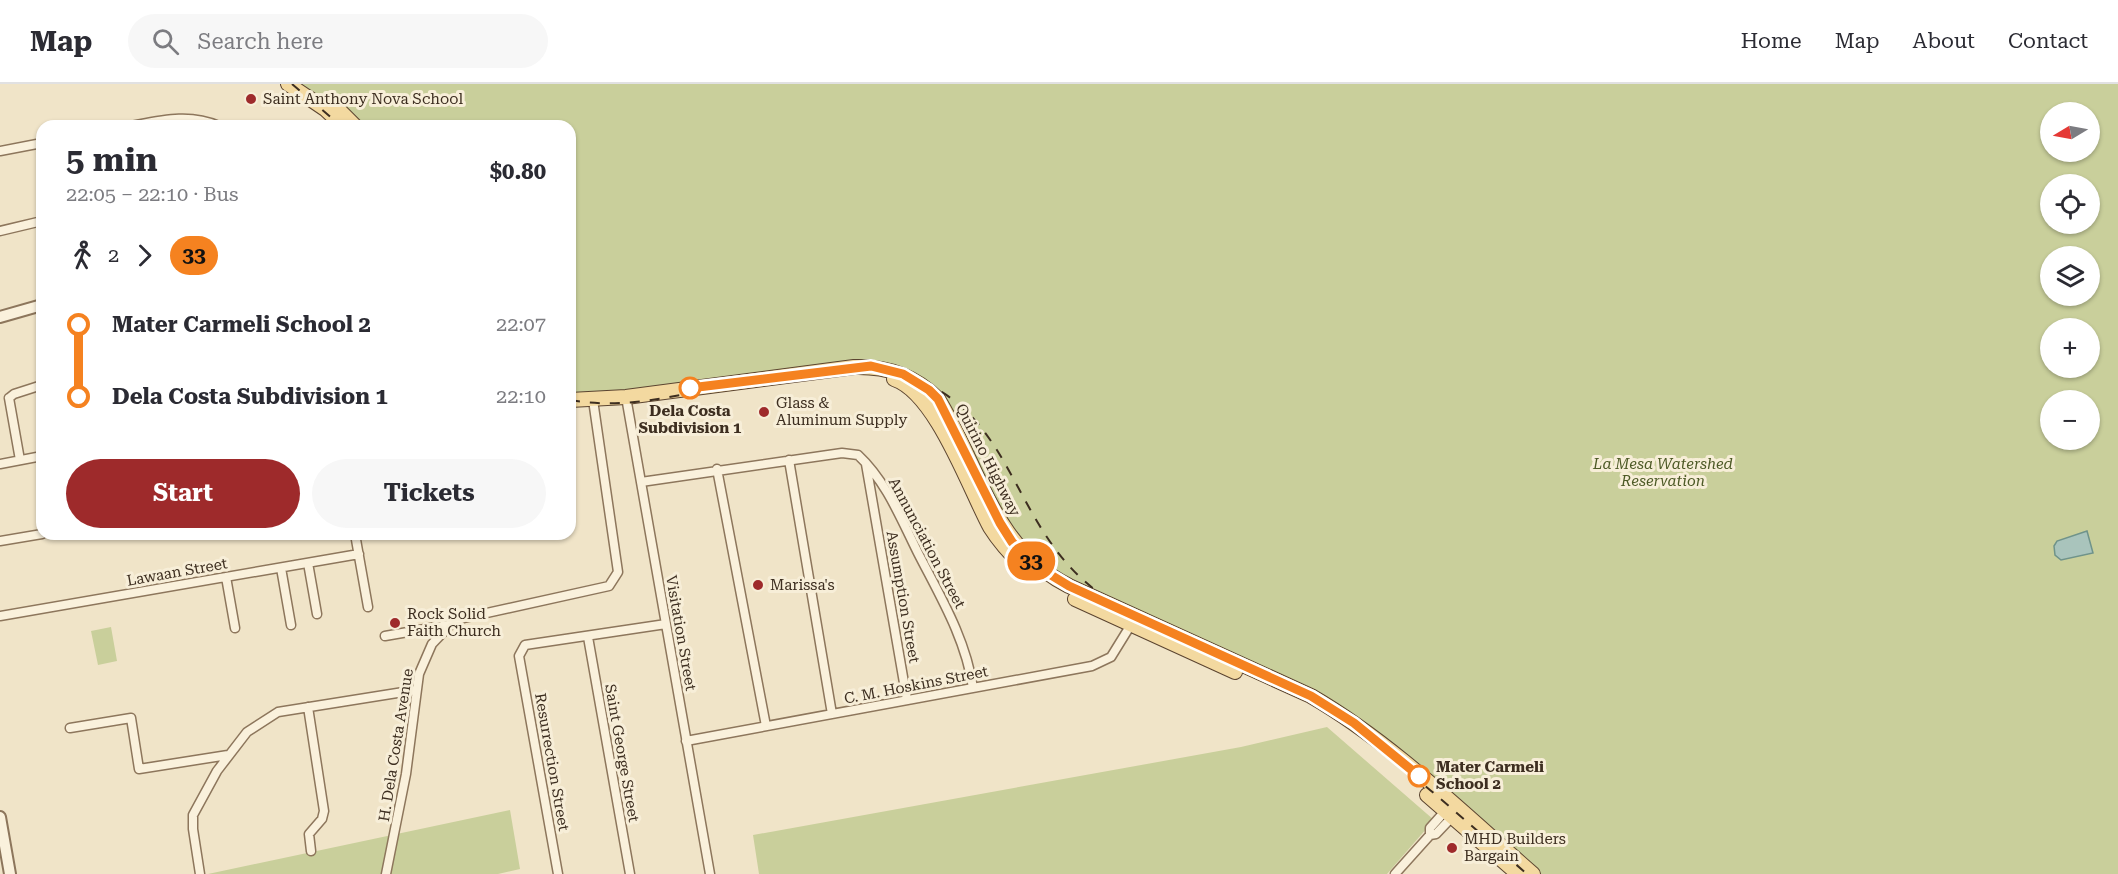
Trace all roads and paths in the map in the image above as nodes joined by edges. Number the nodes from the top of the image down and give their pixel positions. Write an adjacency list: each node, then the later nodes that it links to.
1 (288, 84): 5 (main road)
2 (304, 84): 6 (main road)
3 (165, 120): 4 (street)
4 (200, 120)
5 (337, 120)
6 (349, 120)
7 (36, 144): 8 (street)
8 (0, 151)
9 (36, 222): 10 (street)
10 (0, 231)
11 (36, 307): 12 (street)
12 (0, 317)
13 (36, 387): 14 (street)
14 (4, 398): 20 (street)
15 (576, 401): 17 (main road, Quirino Highway)
16 (627, 401): 17 (main road, Quirino Highway); 25 (street, Visitation Street); 36 (main road, Quirino Highway)
17 (593, 404): 18 (main road, Quirino Highway); 39 (street)
18 (576, 406)
19 (36, 457): 20 (street)
20 (20, 460): 23 (street)
21 (789, 460): 22 (street); 24 (street); 47 (street)
22 (866, 462): 43 (street, Annunciation Street); 45 (street, Assumption Street)
23 (0, 464)
24 (717, 469): 25 (street); 48 (street)
25 (641, 482): 37 (street, Visitation Street)
26 (36, 535): 28 (street)
27 (356, 540): 29 (street)
28 (0, 541)
29 (359, 554): 30 (street, Lawaan Street); 33 (street)
30 (308, 563): 31 (street, Lawaan Street); 34 (street)
31 (280, 568): 32 (street, Lawaan Street); 38 (street)
32 (226, 577): 35 (street, Lawaan Street); 40 (street)
33 (368, 607)
34 (317, 614)
35 (0, 616)
36 (1134, 619): 43 (street, C. M. Hoskins Street); 54 (main road, Quirino Highway)
37 (666, 624): 42 (street); 50 (street, Visitation Street)
38 (291, 625)
39 (448, 626): 41 (street); 44 (street, H. Dela Costa Avenue)
40 (235, 628)
41 (385, 636)
42 (588, 637): 60 (street, Resurrection Street); 61 (street, Saint George Street)
43 (973, 688): 45 (street, C. M. Hoskins Street)
44 (416, 690): 46 (street); 59 (street, H. Dela Costa Avenue)
45 (907, 700): 47 (street, C. M. Hoskins Street)
46 (308, 707): 51 (street); 56 (street)
47 (832, 714): 48 (street, C. M. Hoskins Street)
48 (766, 726): 50 (street, C. M. Hoskins Street)
49 (70, 728): 52 (street)
50 (687, 741): 62 (street, Visitation Street)
51 (228, 755): 52 (street); 53 (street)
52 (209, 759): 53 (street)
53 (217, 771): 58 (street)
54 (1452, 810): 63 (street); 64 (main road, Quirino Highway); 65 (main road, Quirino Highway)
55 (0, 817): 57 (street)
56 (311, 851)
57 (6, 869)
58 (200, 873)
59 (386, 874)
60 (558, 874)
61 (630, 874)
62 (710, 874)
63 (1396, 874)
64 (1518, 874)
65 (1533, 874)

